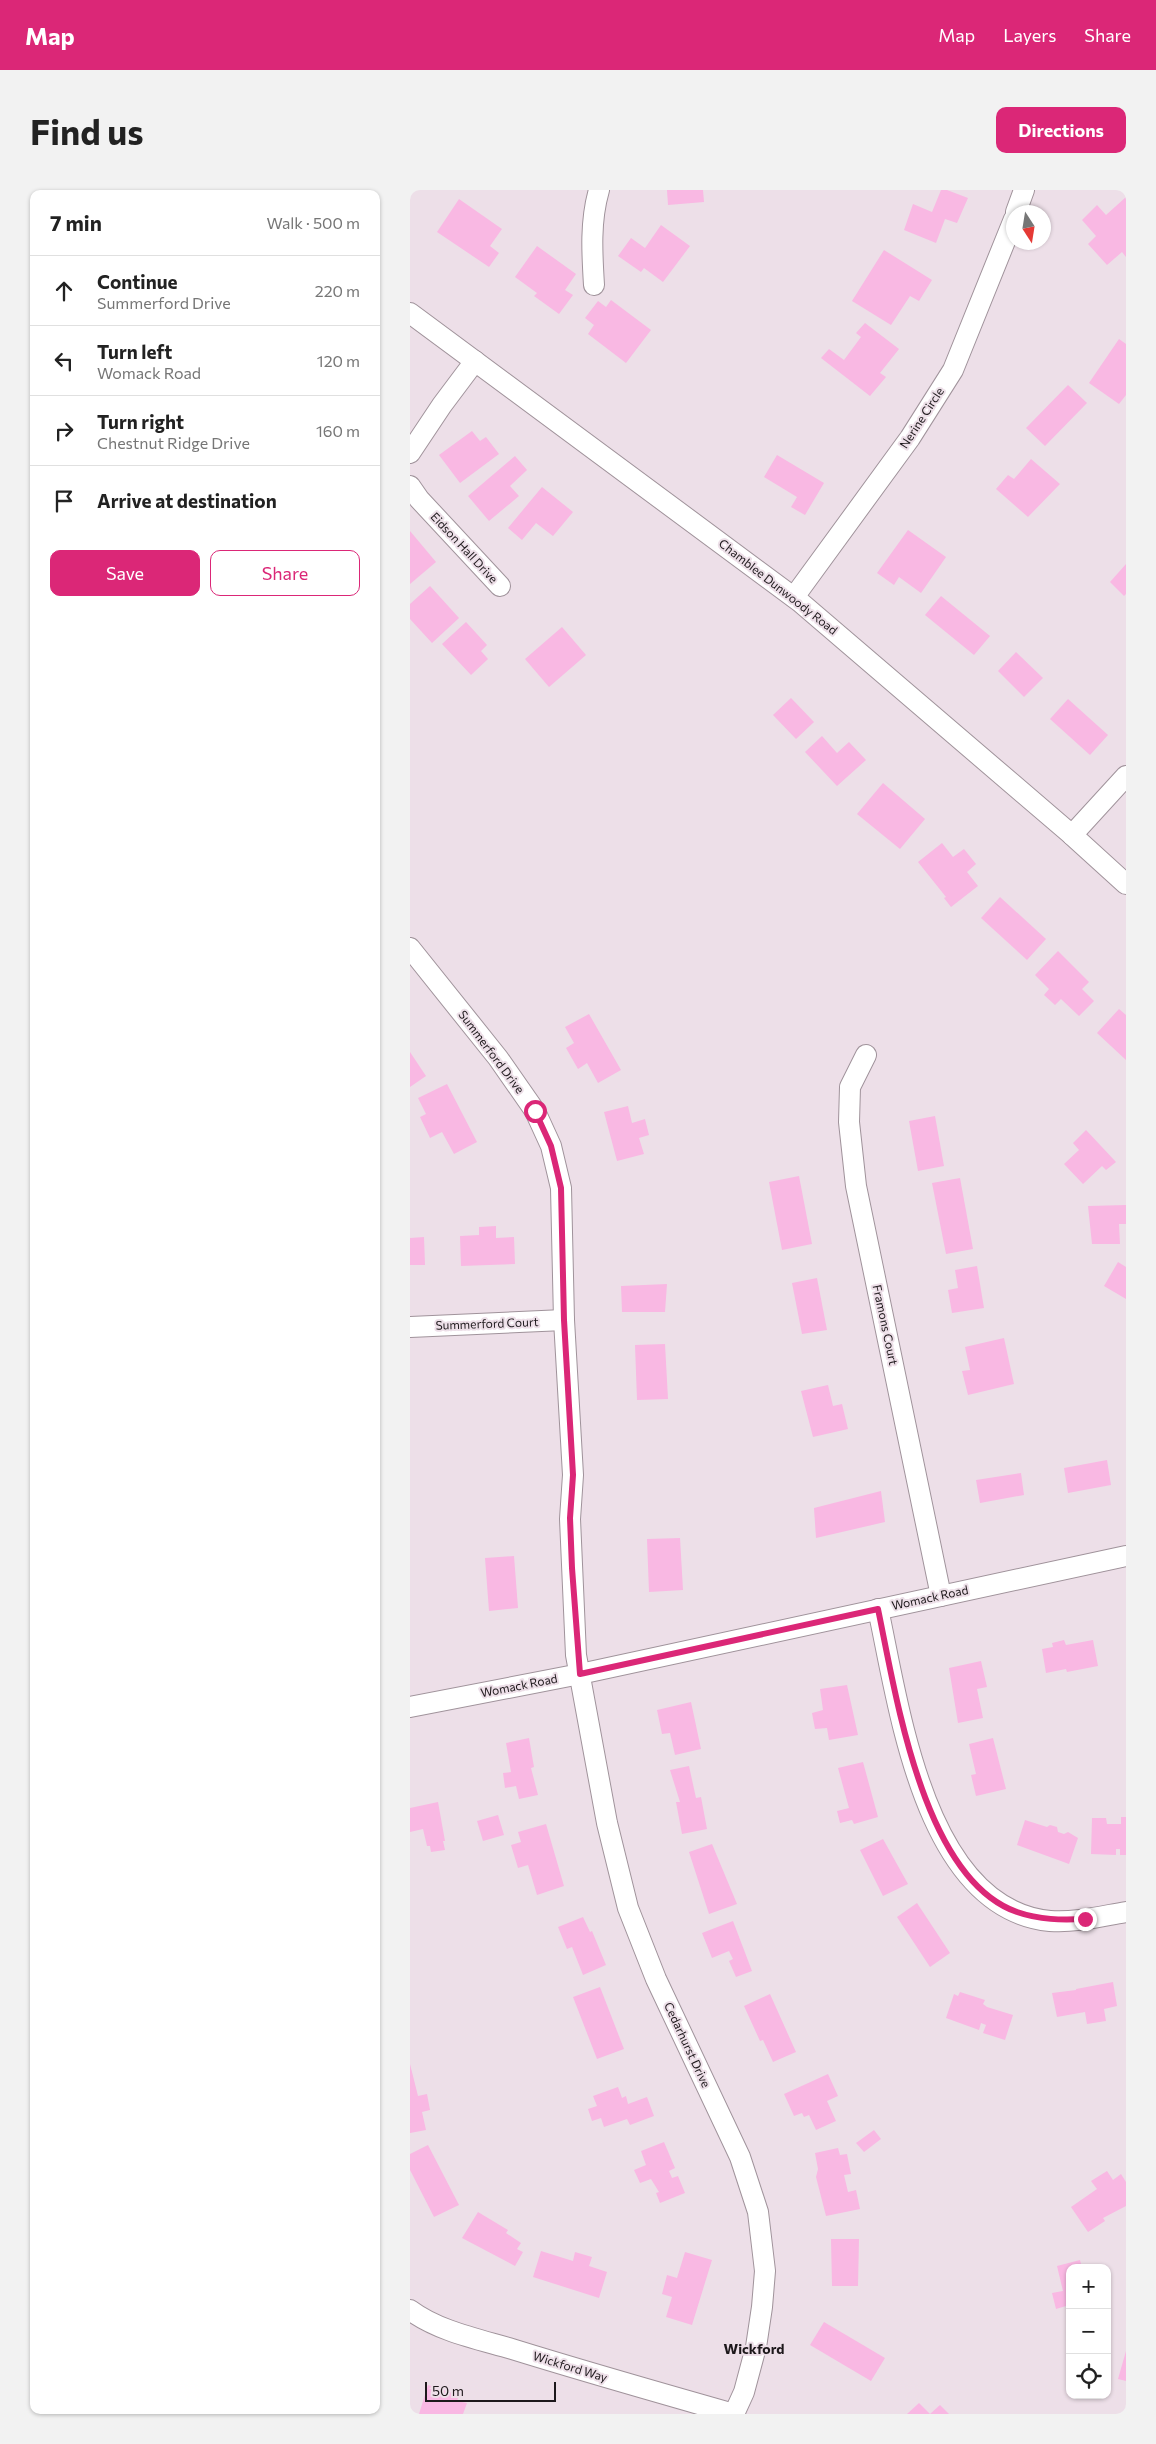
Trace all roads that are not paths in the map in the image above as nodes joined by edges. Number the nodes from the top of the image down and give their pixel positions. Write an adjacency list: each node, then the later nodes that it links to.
1 (599, 190): 5 (street)
2 (1024, 190): 3 (street)
3 (1019, 205)
4 (1006, 239): 11 (street, Nerine Circle)
5 (594, 286)
6 (410, 313): 7 (street, Chamblee Dunwoody Road)
7 (476, 361): 8 (street); 11 (street, Chamblee Dunwoody Road)
8 (410, 453)
9 (410, 486): 10 (street, Eidson Hall Drive)
10 (500, 586)
11 (794, 597): 13 (street, Chamblee Dunwoody Road)
12 (1126, 776): 13 (street)
13 (1072, 835): 14 (street, Chamblee Dunwoody Road)
14 (1126, 884)
15 (410, 948): 17 (street, Summerford Drive)
16 (866, 1055): 20 (street, Framons Court)
17 (564, 1320): 18 (street, Summerford Court); 22 (street, Summerford Drive)
18 (410, 1327)
19 (1126, 1556): 20 (street, Womack Road)
20 (941, 1596): 21 (street, Womack Road)
21 (878, 1609): 22 (street, Womack Road); 24 (street)
22 (580, 1674): 23 (street, Womack Road); 26 (street, Cedarhurst Drive)
23 (410, 1707)
24 (1126, 1912)
25 (410, 2310): 26 (street, Wickford Way)
26 (734, 2414)

